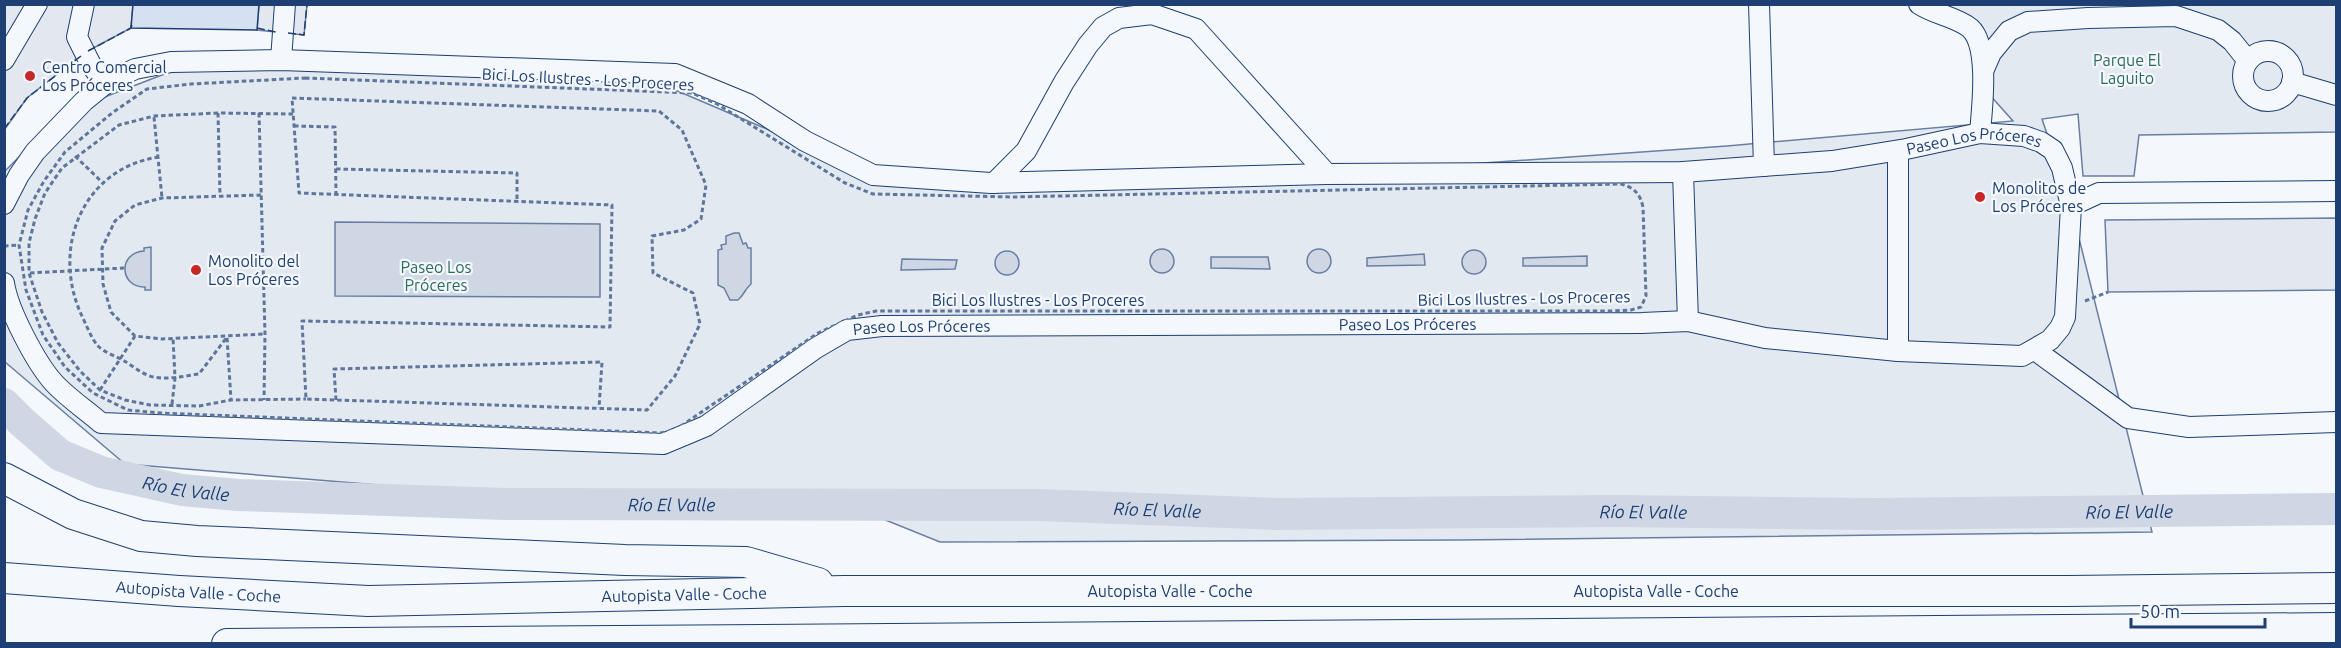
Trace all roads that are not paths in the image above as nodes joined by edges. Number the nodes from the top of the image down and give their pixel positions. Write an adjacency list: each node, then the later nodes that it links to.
1 (37, 4): 6 (street)
2 (84, 4): 11 (street)
3 (285, 4): 7 (street)
4 (1759, 4): 15 (street)
5 (1919, 4): 9 (street)
6 (4, 60)
7 (281, 60): 11 (street, Paseo Los Próceres); 19 (street, Paseo Los Próceres)
8 (2248, 61): 9 (street); 10 (street); 10 (street)
9 (1984, 69): 13 (street)
10 (2292, 82): 12 (street)
11 (105, 84): 18 (street, Paseo Los Próceres)
12 (2337, 95)
13 (1980, 133): 14 (street, Paseo Los Próceres); 22 (street, Paseo Los Próceres)
14 (1898, 151): 15 (street, Paseo Los Próceres); 26 (street, Paseo Los Próceres)
15 (1764, 166): 16 (street, Paseo Los Próceres)
16 (1683, 172): 17 (street, Paseo Los Próceres); 24 (street)
17 (1327, 174): 19 (street, Paseo Los Próceres); 19 (street)
18 (9, 183): 21 (street, Paseo Los Próceres)
19 (994, 183)
20 (2337, 190): 22 (street)
21 (4, 204)
22 (2071, 206): 25 (street, Paseo Los Próceres)
23 (5, 290): 24 (street, Paseo Los Próceres)
24 (1688, 321): 26 (street, Paseo Los Próceres)
25 (2035, 350): 26 (street, Paseo Los Próceres); 27 (street)
26 (1898, 351)
27 (2337, 422)
28 (4, 478): 31 (highway)
29 (4, 578): 31 (highway, Autopista Valle - Coche)
30 (2337, 588): 31 (highway, Autopista Valle - Coche)
31 (843, 591)
32 (2337, 628): 33 (highway)
33 (226, 644)

